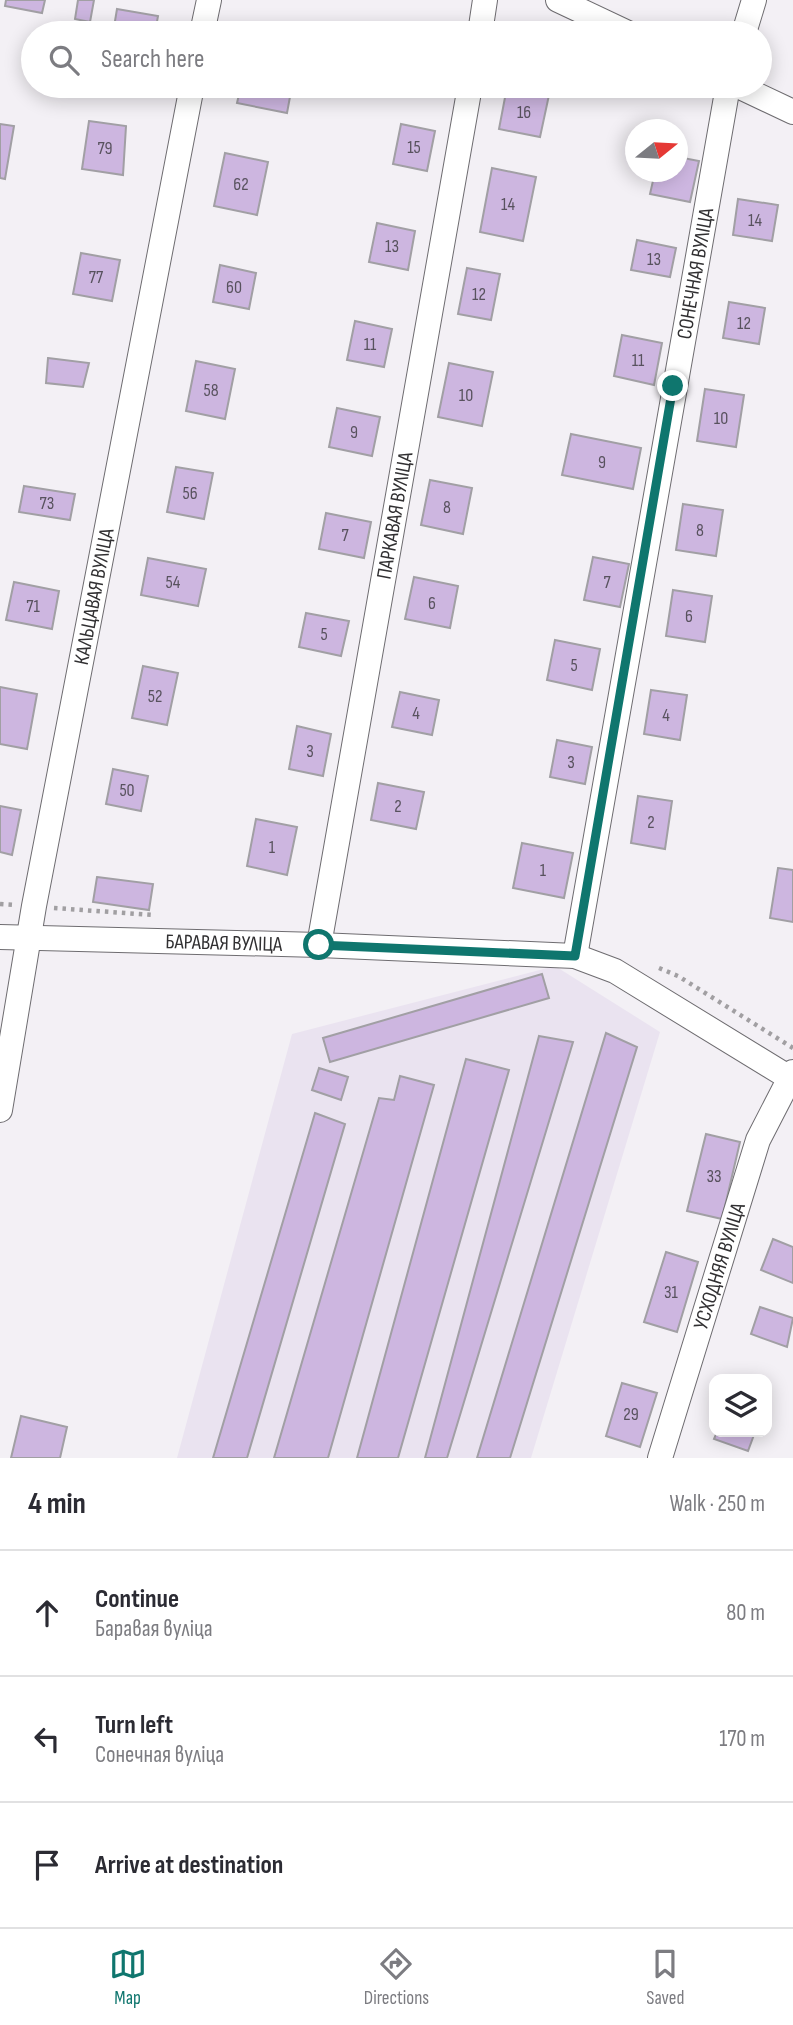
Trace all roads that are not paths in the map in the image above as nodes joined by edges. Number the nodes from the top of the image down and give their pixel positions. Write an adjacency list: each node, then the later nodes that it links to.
1 (209, 0): 5 (street)
2 (485, 0): 6 (street)
3 (558, 0): 7 (street)
4 (754, 0): 8 (street)
5 (205, 21)
6 (482, 21)
7 (603, 21)
8 (748, 21)
9 (190, 98): 15 (street, КАЛЬЦАВАЯ ВУЛІЦА)
10 (468, 98): 16 (street, ПАРКАВАЯ ВУЛІЦА)
11 (726, 98): 17 (street, СОНЕЧНАЯ ВУЛІЦА)
12 (763, 98): 13 (street)
13 (793, 112)
14 (0, 937): 15 (street, БАРАВАЯ ВУЛІЦА)
15 (30, 938): 16 (street, БАРАВАЯ ВУЛІЦА); 19 (street, КАЛЬЦАВАЯ ВУЛІЦА)
16 (319, 945): 17 (street, БАРАВАЯ ВУЛІЦА)
17 (575, 956): 18 (street, БАРАВАЯ ВУЛІЦА)
18 (792, 1077): 20 (street, УСХОДНЯЯ ВУЛІЦА)
19 (0, 1111)
20 (660, 1458)

